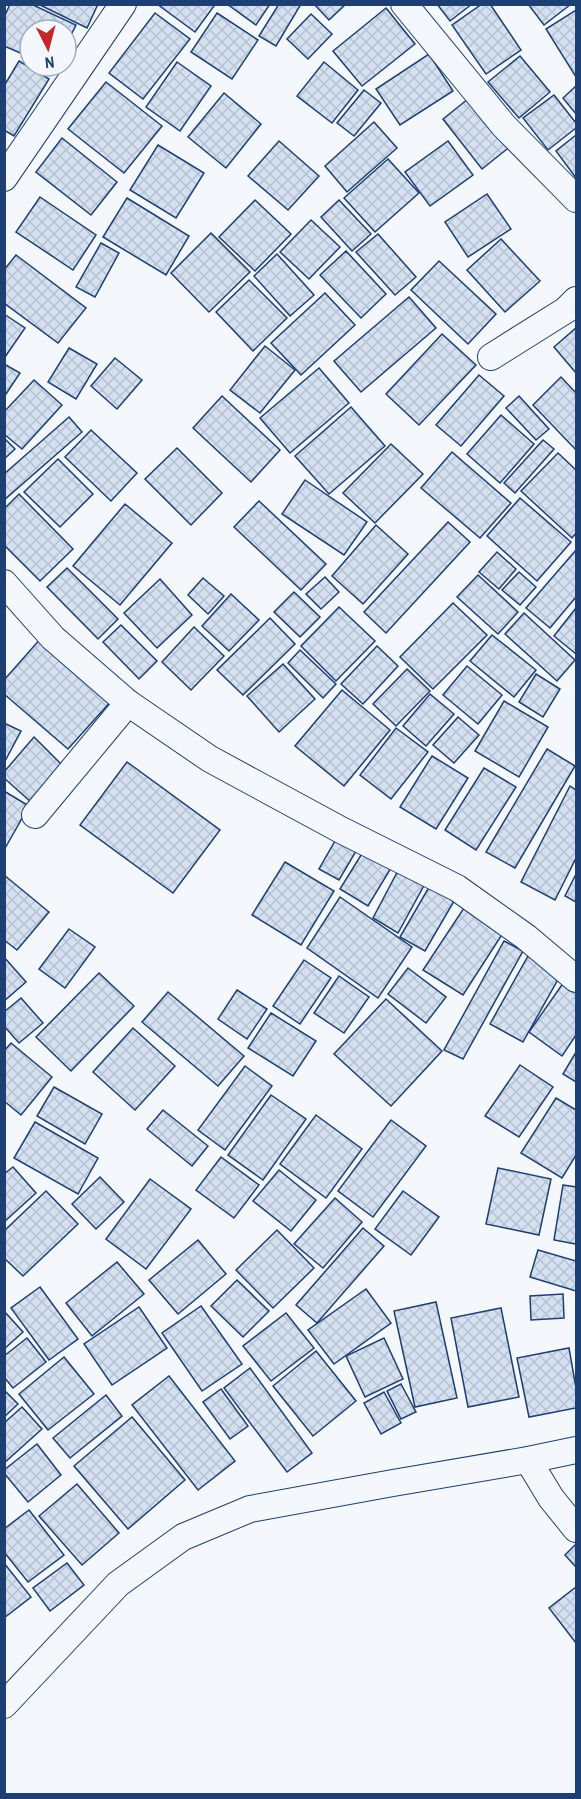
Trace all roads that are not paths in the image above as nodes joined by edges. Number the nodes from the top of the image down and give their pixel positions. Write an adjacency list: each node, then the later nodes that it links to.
1 (123, 4): 3 (street)
2 (404, 4): 4 (street)
3 (4, 178)
4 (576, 199)
5 (576, 300): 6 (street)
6 (491, 357)
7 (4, 583): 8 (street)
8 (128, 704): 9 (street); 10 (street)
9 (35, 815)
10 (576, 979)
11 (576, 1450): 12 (street)
12 (528, 1461): 13 (street); 14 (street)
13 (576, 1529)
14 (4, 1705)

